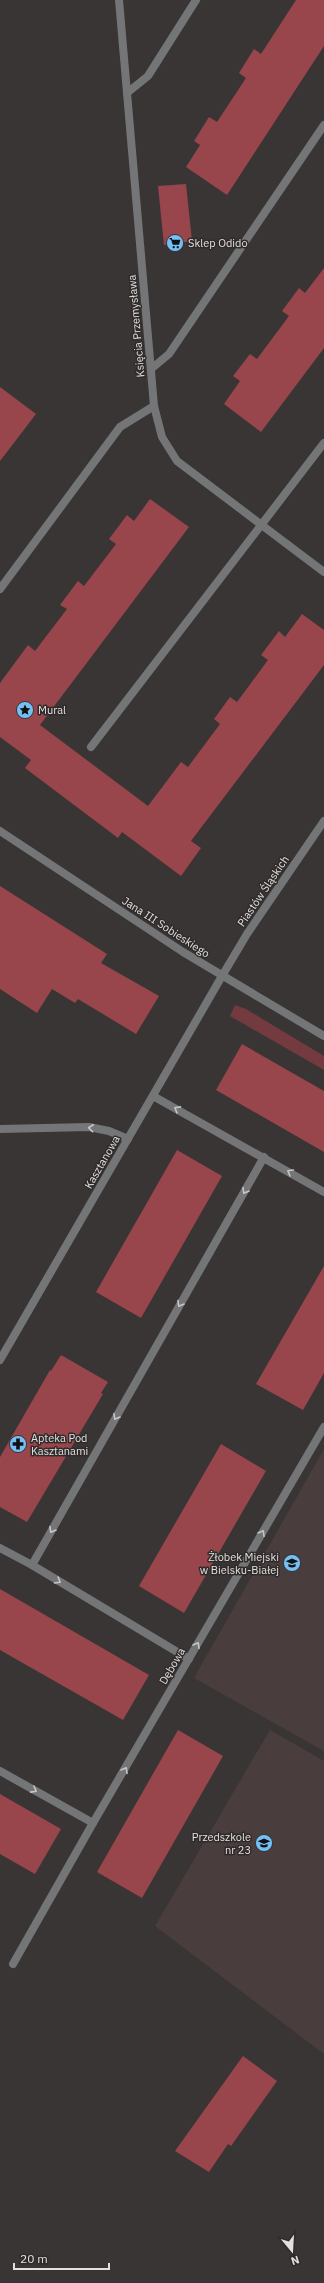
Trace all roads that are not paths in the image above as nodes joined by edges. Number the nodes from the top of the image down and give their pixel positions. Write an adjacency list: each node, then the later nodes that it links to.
1 (119, 0): 3 (street, Księcia Przemysława)
2 (196, 0): 3 (street)
3 (127, 93): 5 (street, Księcia Przemysława)
4 (324, 125): 5 (street)
5 (151, 369): 6 (street, Księcia Przemysława)
6 (154, 406): 8 (street, Księcia Przemysława); 10 (street)
7 (324, 442): 8 (street)
8 (262, 525): 9 (street, Księcia Przemysława); 11 (street)
9 (324, 572)
10 (0, 589)
11 (91, 747)
12 (324, 821): 14 (street, Piastów Śląskich)
13 (0, 831): 14 (street, Jana III Sobieskiego)
14 (222, 976): 15 (street, Jana III Sobieskiego); 16 (street, Kasztanowa)
15 (324, 1036)
16 (153, 1096): 18 (street, Kasztanowa); 19 (street, one-way to 16)
17 (0, 1129): 18 (street, one-way to 17)
18 (128, 1139): 21 (street, Kasztanowa)
19 (264, 1157): 20 (street, one-way to 19); 24 (street, one-way to 24)
20 (324, 1192)
21 (0, 1360)
22 (324, 1428): 25 (street, Dębowa, one-way to 22)
23 (0, 1548): 24 (street)
24 (32, 1565): 25 (street, one-way to 25)
25 (189, 1659): 27 (street, Dębowa, one-way to 25)
26 (0, 1771): 27 (street, one-way to 27)
27 (93, 1823): 28 (street, Dębowa)
28 (13, 1964)

